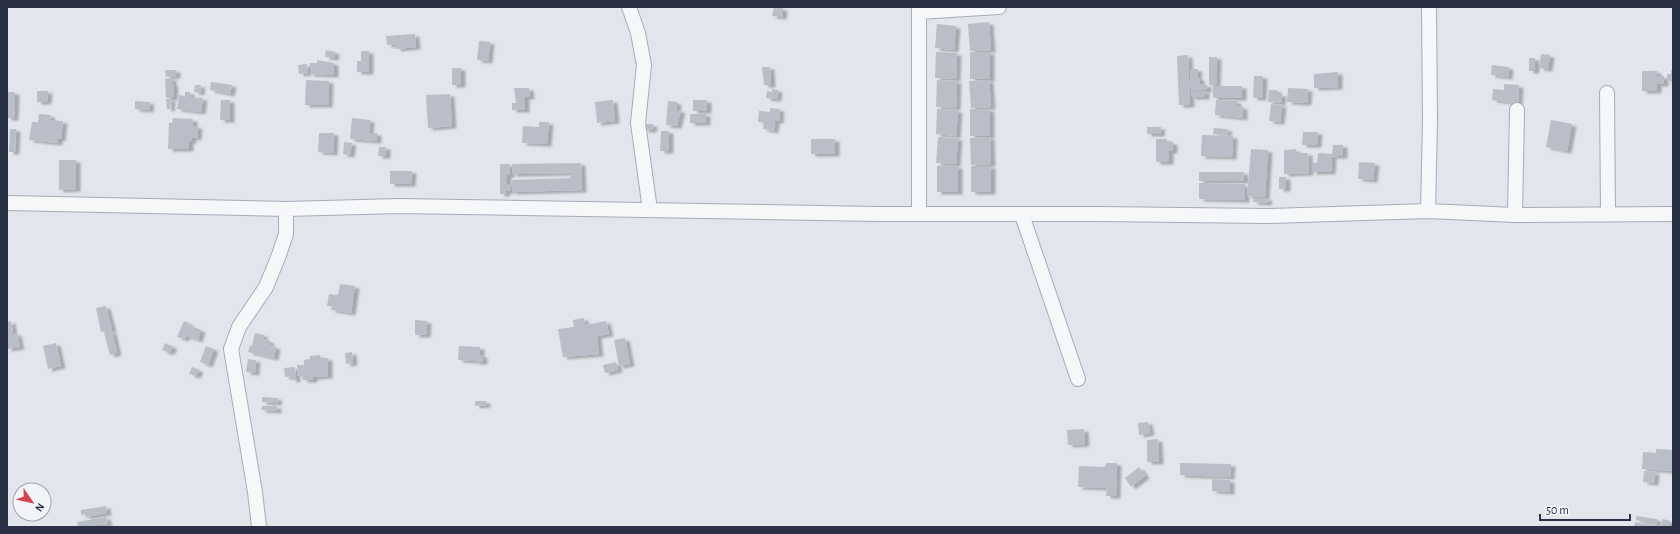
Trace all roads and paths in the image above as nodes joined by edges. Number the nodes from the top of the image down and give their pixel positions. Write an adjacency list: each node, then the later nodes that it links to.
1 (629, 7): 9 (street)
2 (999, 7): 4 (street)
3 (1429, 7): 10 (street)
4 (919, 10): 11 (street)
5 (1607, 93): 12 (street)
6 (1517, 110): 15 (street)
7 (7, 203): 8 (street)
8 (286, 209): 9 (street); 17 (street)
9 (650, 210): 11 (street)
10 (1428, 212): 14 (street); 15 (street)
11 (919, 214): 14 (street)
12 (1608, 214): 13 (street); 15 (street)
13 (1673, 214)
14 (1022, 215): 16 (street)
15 (1515, 215)
16 (1078, 379)
17 (259, 527)

